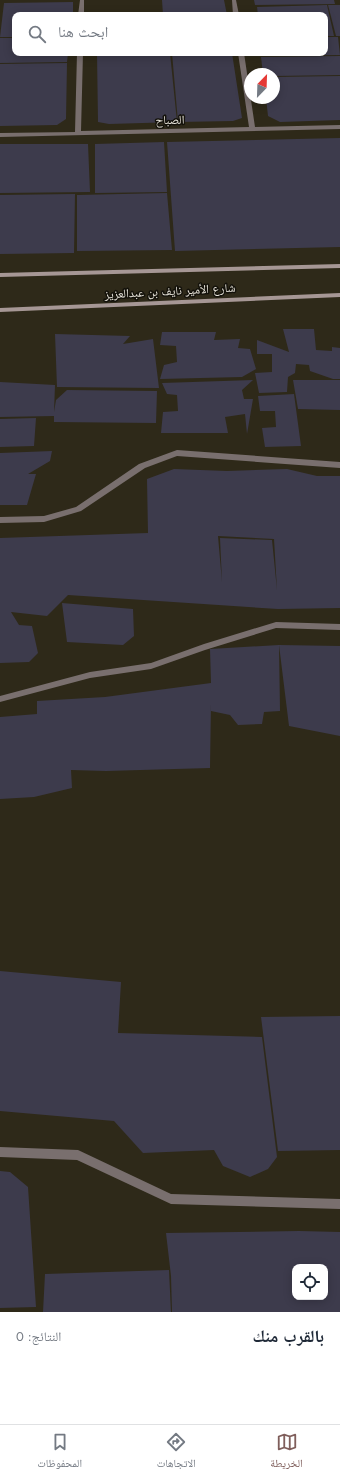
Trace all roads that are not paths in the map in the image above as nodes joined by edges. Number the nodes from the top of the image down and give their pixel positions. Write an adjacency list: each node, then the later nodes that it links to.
1 (82, 0): 3 (street)
2 (234, 0): 4 (street)
3 (81, 12)
4 (236, 12)
5 (80, 56): 9 (street)
6 (241, 56): 8 (street)
7 (340, 127): 8 (street, الصباح)
8 (252, 129): 9 (street, الصباح)
9 (78, 134): 10 (street, الصباح)
10 (0, 135)
11 (340, 266): 12 (street, شارع الأمير نايف بن عبدالعزيز)
12 (0, 275)
13 (340, 295): 14 (street, شارع الأمير نايف بن عبدالعزيز)
14 (0, 310)
15 (340, 465): 16 (street)
16 (0, 520)
17 (340, 627): 18 (street)
18 (0, 699)
19 (0, 1152): 20 (street)
20 (340, 1204)

